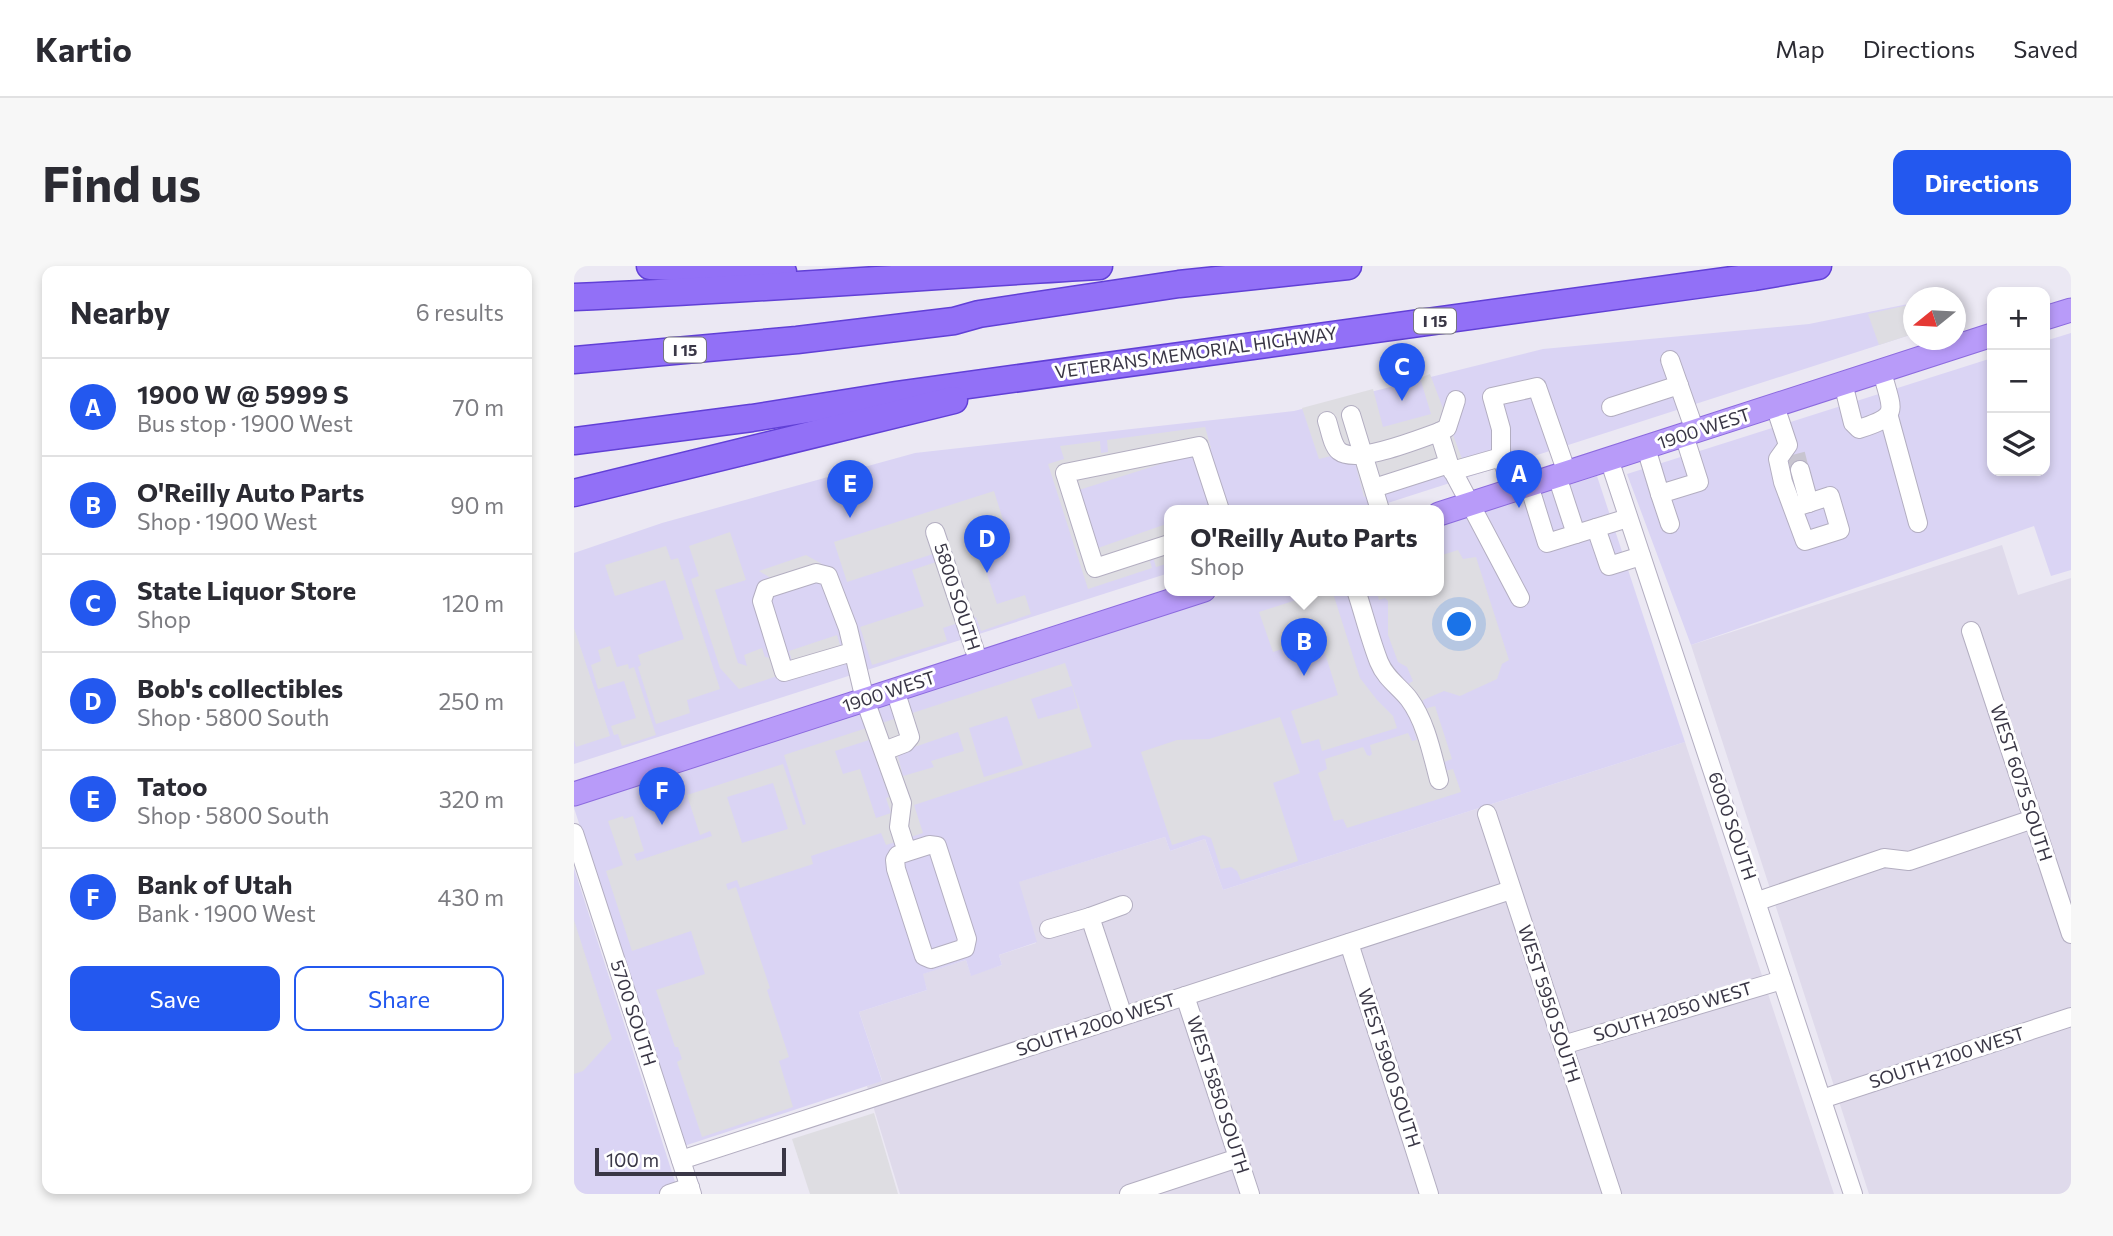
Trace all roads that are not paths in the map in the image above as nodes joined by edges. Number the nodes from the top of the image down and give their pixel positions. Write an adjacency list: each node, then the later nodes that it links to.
1 (650, 266): 5 (highway)
2 (1099, 266): 5 (highway)
3 (1348, 266): 10 (highway, I 15)
4 (1818, 266): 13 (highway, VETERANS MEMORIAL HIGHWAY / I 15)
5 (883, 278): 6 (highway)
6 (574, 296)
7 (2071, 310): 8 (main road)
8 (2050, 316)
9 (1987, 337): 12 (main road, 1900 WEST)
10 (574, 360)
11 (1670, 360): 15 (street)
12 (1882, 371): 14 (main road, 1900 WEST); 20 (street)
13 (1050, 373): 24 (highway, VETERANS MEMORIAL HIGHWAY / I 15); 34 (highway)
14 (1843, 383): 17 (main road, 1900 WEST); 20 (street)
15 (1679, 385): 18 (street); 23 (street)
16 (1456, 400): 22 (street)
17 (1775, 406): 23 (main road, 1900 WEST); 29 (street)
18 (1611, 407)
19 (1351, 415): 26 (street)
20 (1889, 418): 41 (street)
21 (1327, 421): 26 (street)
22 (1439, 432): 26 (street); 30 (street)
23 (1689, 433): 25 (main road, 1900 WEST); 35 (street)
24 (574, 441)
25 (1646, 448): 28 (main road, 1900 WEST); 35 (street)
26 (1364, 456): 32 (street)
27 (1501, 457): 30 (street); 31 (street); 33 (street)
28 (1609, 459): 31 (main road, 1900 WEST); 40 (street, 6000 SOUTH)
29 (1793, 460): 29 (street)
30 (1450, 468): 32 (street); 36 (street)
31 (1562, 475): 33 (main road, 1900 WEST); 45 (street)
32 (1374, 488): 38 (street)
33 (1521, 488): 36 (main road, 1900 WEST); 45 (street)
34 (574, 493)
35 (1660, 494): 42 (street)
36 (1470, 503): 39 (main road, 1900 WEST); 50 (street)
37 (1218, 505): 46 (street)
38 (1379, 505)
39 (1444, 512)
40 (1628, 517): 43 (street); 47 (street, 6000 SOUTH)
41 (1918, 523)
42 (1670, 524)
43 (1596, 528): 45 (street); 47 (street)
44 (935, 532): 53 (street, 5800 SOUTH)
45 (1576, 534)
46 (1164, 546)
47 (1641, 556): 64 (street, 6000 SOUTH)
48 (1186, 596): 53 (main road, 1900 WEST)
49 (1358, 596): 57 (street)
50 (1520, 598)
51 (1972, 631): 60 (street, WEST 6075 SOUTH)
52 (852, 652): 52 (street); 55 (street)
53 (979, 663): 54 (main road, 1900 WEST)
54 (895, 691): 55 (main road, 1900 WEST); 56 (street)
55 (865, 700): 56 (street); 58 (main road, 1900 WEST)
56 (884, 751): 62 (street)
57 (1439, 780)
58 (574, 794)
59 (1487, 814): 63 (street, WEST 5950 SOUTH)
60 (2033, 819): 64 (street); 68 (street, WEST 6075 SOUTH)
61 (574, 833): 77 (street, 5700 SOUTH)
62 (907, 852): 62 (street)
63 (1511, 890): 69 (street, SOUTH 2000 WEST); 74 (street, WEST 5950 SOUTH)
64 (1758, 901): 70 (street, 6000 SOUTH)
65 (1123, 905): 66 (street)
66 (1090, 917): 67 (street); 72 (street)
67 (1049, 929)
68 (2071, 934)
69 (1349, 943): 71 (street, SOUTH 2000 WEST); 82 (street, WEST 5900 SOUTH)
70 (1783, 980): 74 (street, SOUTH 2050 WEST); 75 (street, 6000 SOUTH)
71 (1185, 996): 72 (street, SOUTH 2000 WEST); 76 (street, WEST 5850 SOUTH)
72 (1123, 1016): 77 (street, SOUTH 2000 WEST)
73 (2071, 1017): 75 (street, SOUTH 2100 WEST)
74 (1563, 1045): 83 (street, WEST 5950 SOUTH)
75 (1822, 1098): 84 (street, 6000 SOUTH)
76 (1238, 1158): 80 (street); 81 (street, WEST 5850 SOUTH)
77 (681, 1160): 78 (street, 5700 SOUTH)
78 (691, 1191): 79 (street)
79 (669, 1194)
80 (1129, 1194)
81 (1250, 1194)
82 (1429, 1194)
83 (1612, 1194)
84 (1853, 1194)

